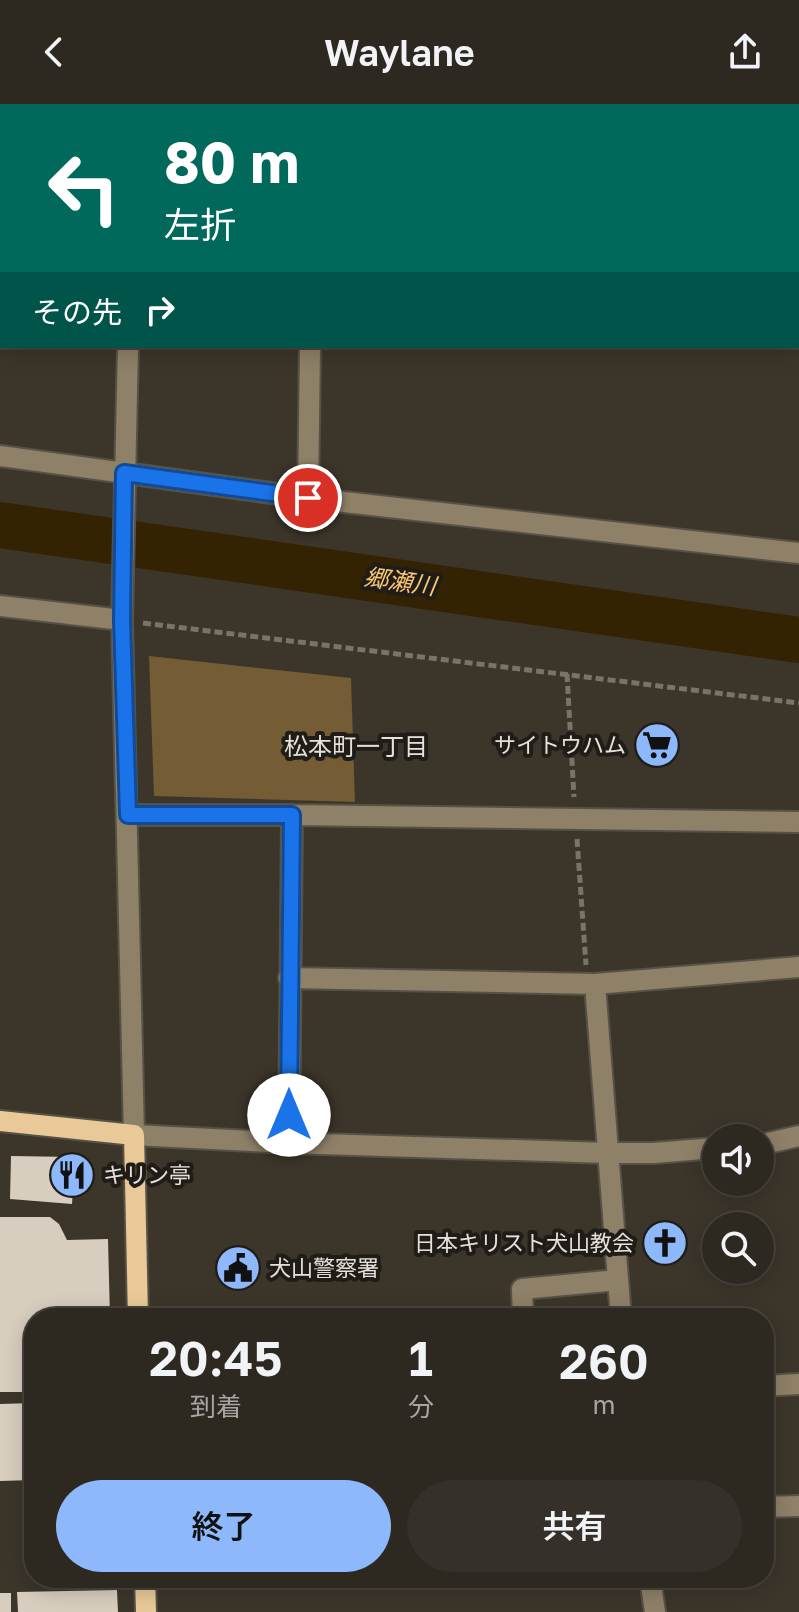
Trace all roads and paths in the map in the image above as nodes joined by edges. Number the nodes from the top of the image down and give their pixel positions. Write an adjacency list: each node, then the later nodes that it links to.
1 (128, 348): 4 (street)
2 (310, 348): 5 (street)
3 (0, 456): 4 (street)
4 (124, 473): 5 (street); 8 (street)
5 (308, 498): 6 (street)
6 (799, 553)
7 (0, 606): 8 (street)
8 (122, 620): 9 (path); 11 (street)
9 (567, 674): 10 (path); 13 (path)
10 (799, 703)
11 (128, 815): 12 (street); 19 (street)
12 (292, 815): 13 (street); 16 (street)
13 (576, 819): 14 (street); 17 (path)
14 (799, 822)
15 (799, 967): 17 (street)
16 (289, 978): 17 (street); 22 (street)
17 (592, 984): 24 (street)
18 (0, 1121): 19 (main road)
19 (134, 1135): 22 (street); 26 (main road)
20 (799, 1136): 21 (street)
21 (774, 1142)
22 (289, 1143): 24 (street)
23 (702, 1149): 24 (street)
24 (608, 1153): 25 (street)
25 (618, 1280): 27 (street); 28 (street)
26 (138, 1308)
27 (523, 1308)
28 (620, 1308)
29 (799, 1384): 30 (street)
30 (774, 1385)
31 (799, 1506): 32 (street)
32 (774, 1507)
33 (145, 1588): 35 (main road)
34 (651, 1588): 36 (street)
35 (146, 1612)
36 (655, 1612)

